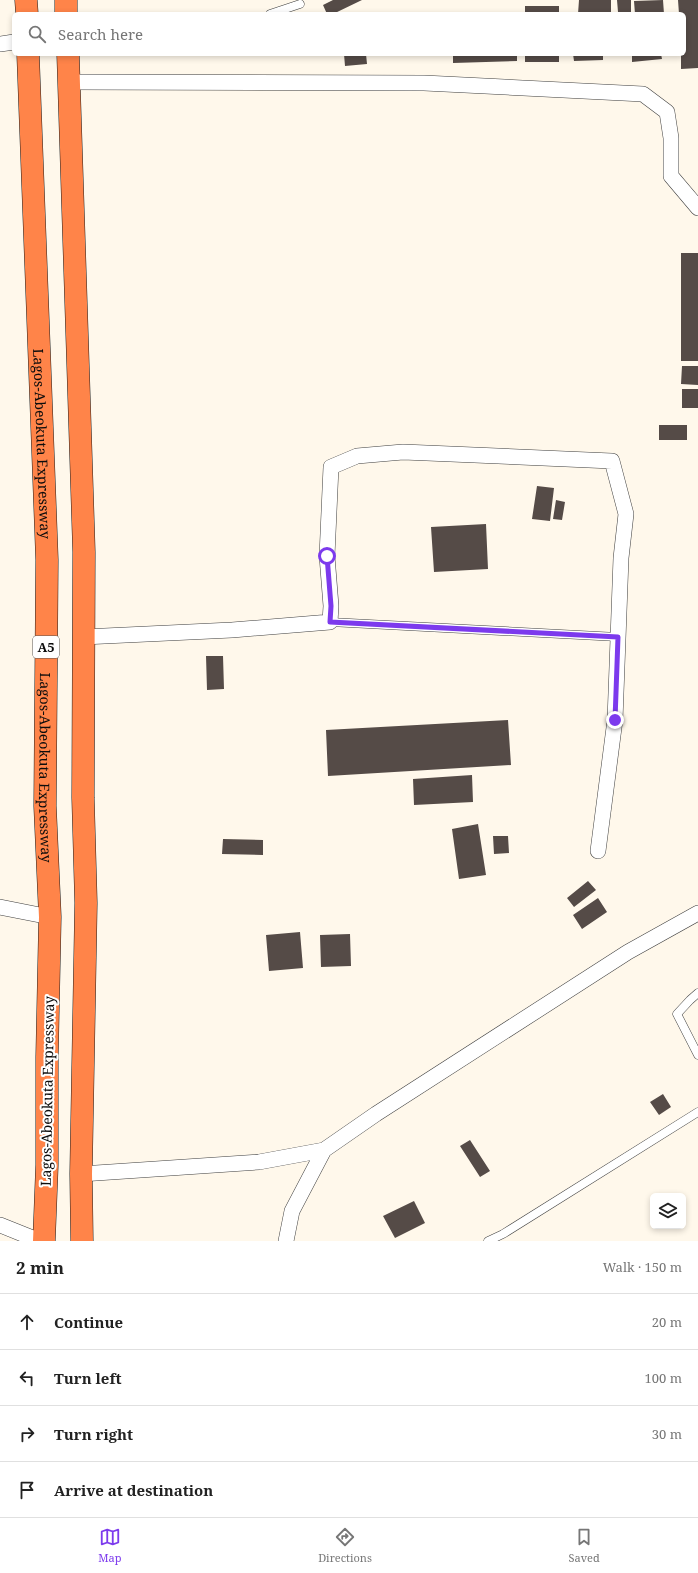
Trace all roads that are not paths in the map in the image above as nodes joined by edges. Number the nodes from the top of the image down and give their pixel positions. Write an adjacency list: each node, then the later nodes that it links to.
1 (26, 0): 4 (highway)
2 (66, 0): 5 (highway)
3 (300, 4): 6 (lane)
4 (27, 12)
5 (66, 12)
6 (276, 12)
7 (12, 42): 8 (street)
8 (0, 44)
9 (28, 56): 19 (highway, Lagos-Abeokuta Expressway / A5)
10 (68, 56): 11 (highway)
11 (69, 82): 12 (street); 15 (highway)
12 (698, 208)
13 (330, 622): 14 (lane); 14 (street); 15 (street)
14 (618, 637): 16 (street)
15 (83, 638): 24 (highway)
16 (598, 851)
17 (0, 907): 19 (street)
18 (698, 913): 23 (street)
19 (50, 917): 27 (highway, Lagos-Abeokuta Expressway / A5)
20 (698, 993): 21 (lane)
21 (698, 1055)
22 (698, 1112): 30 (lane)
23 (324, 1150): 24 (street); 29 (street)
24 (81, 1174): 28 (highway)
25 (0, 1225): 26 (street)
26 (40, 1241)
27 (44, 1241)
28 (82, 1241)
29 (286, 1241)
30 (488, 1241)

